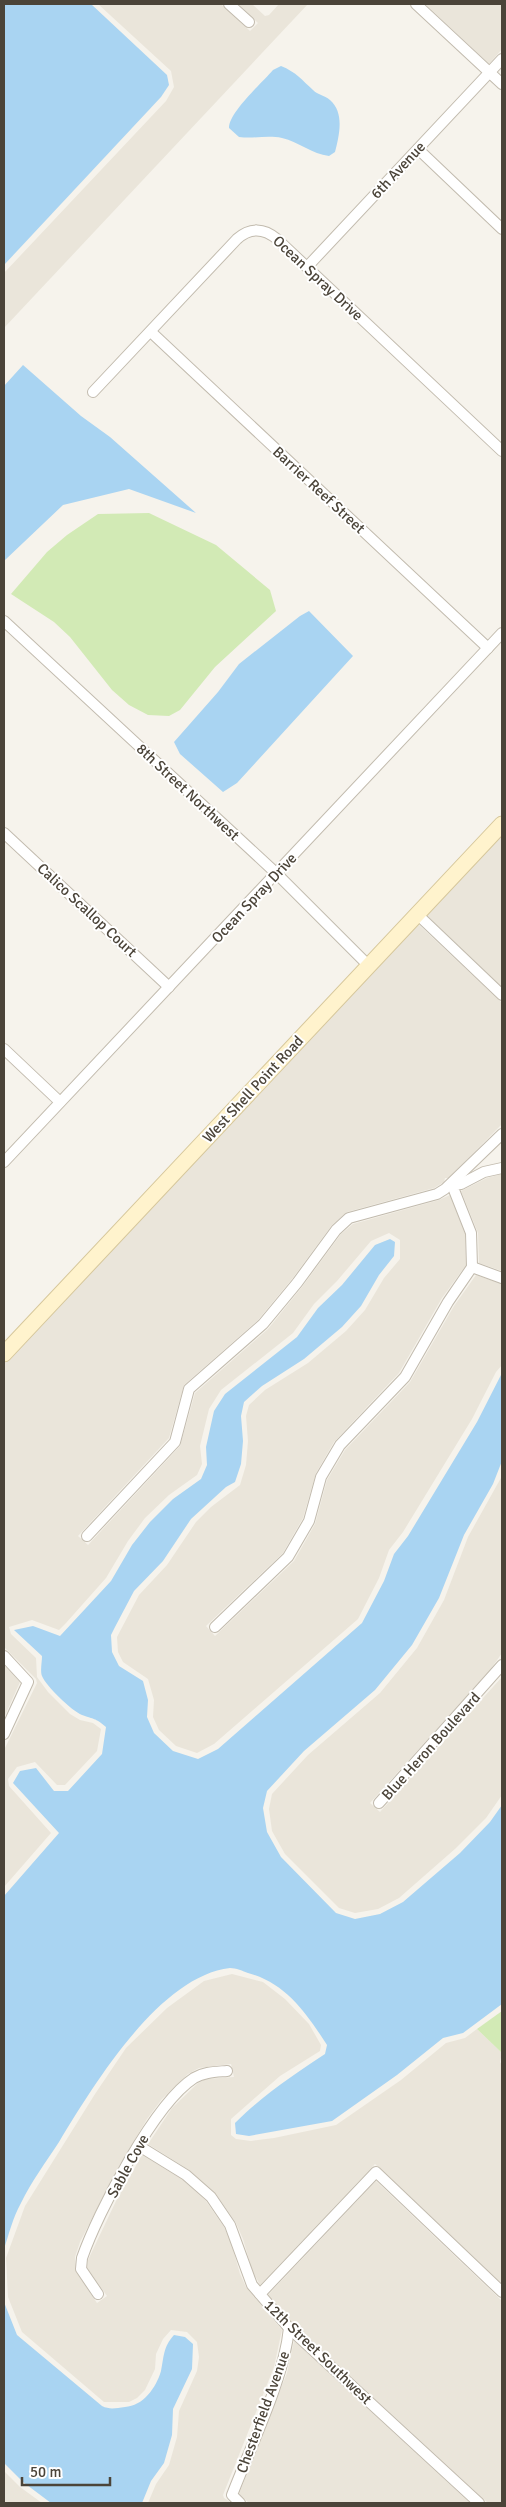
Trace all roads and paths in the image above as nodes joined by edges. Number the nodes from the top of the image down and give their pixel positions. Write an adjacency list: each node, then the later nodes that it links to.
1 (230, 4): 3 (street)
2 (416, 4): 5 (street)
3 (250, 22)
4 (502, 59): 5 (street, 6th Avenue)
5 (490, 72): 6 (street); 7 (street, 6th Avenue)
6 (502, 84)
7 (418, 149): 8 (street); 9 (street, 6th Avenue)
8 (502, 229)
9 (307, 267): 10 (street, Ocean Spray Drive); 12 (street, Ocean Spray Drive)
10 (151, 332): 11 (street, Ocean Spray Drive); 15 (street, Barrier Reef Street)
11 (93, 392)
12 (502, 451)
13 (4, 621): 18 (street, 8th Street Northwest)
14 (502, 633): 15 (street, Ocean Spray Drive)
15 (488, 648): 18 (street, Ocean Spray Drive)
16 (502, 824): 19 (street, West Shell Point Road)
17 (4, 833): 21 (street, Calico Scallop Court)
18 (277, 874): 20 (street, 8th Street Northwest); 21 (street, Ocean Spray Drive)
19 (417, 914): 20 (street, West Shell Point Road); 22 (street)
20 (369, 966): 31 (street, West Shell Point Road)
21 (170, 988): 24 (street, Ocean Spray Drive)
22 (502, 995)
23 (4, 1049): 24 (street)
24 (60, 1102): 26 (street, Ocean Spray Drive)
25 (502, 1134): 28 (street)
26 (4, 1162)
27 (502, 1168): 28 (street)
28 (452, 1185): 29 (street); 32 (street)
29 (472, 1268): 30 (street); 33 (street)
30 (502, 1278)
31 (4, 1354)
32 (87, 1536)
33 (215, 1627)
34 (4, 1656): 36 (street)
35 (502, 1665): 37 (street, Blue Heron Boulevard)
36 (4, 1734)
37 (379, 1803)
38 (227, 2071): 39 (street, Sable Cove)
39 (139, 2146): 41 (street, Sable Cove); 42 (street, 12th Street Southwest)
40 (502, 2292): 42 (street)
41 (98, 2294)
42 (260, 2294): 43 (street, 12th Street Southwest)
43 (289, 2328): 44 (street, Chesterfield Avenue); 45 (street, 12th Street Southwest)
44 (240, 2503)
45 (479, 2503)

